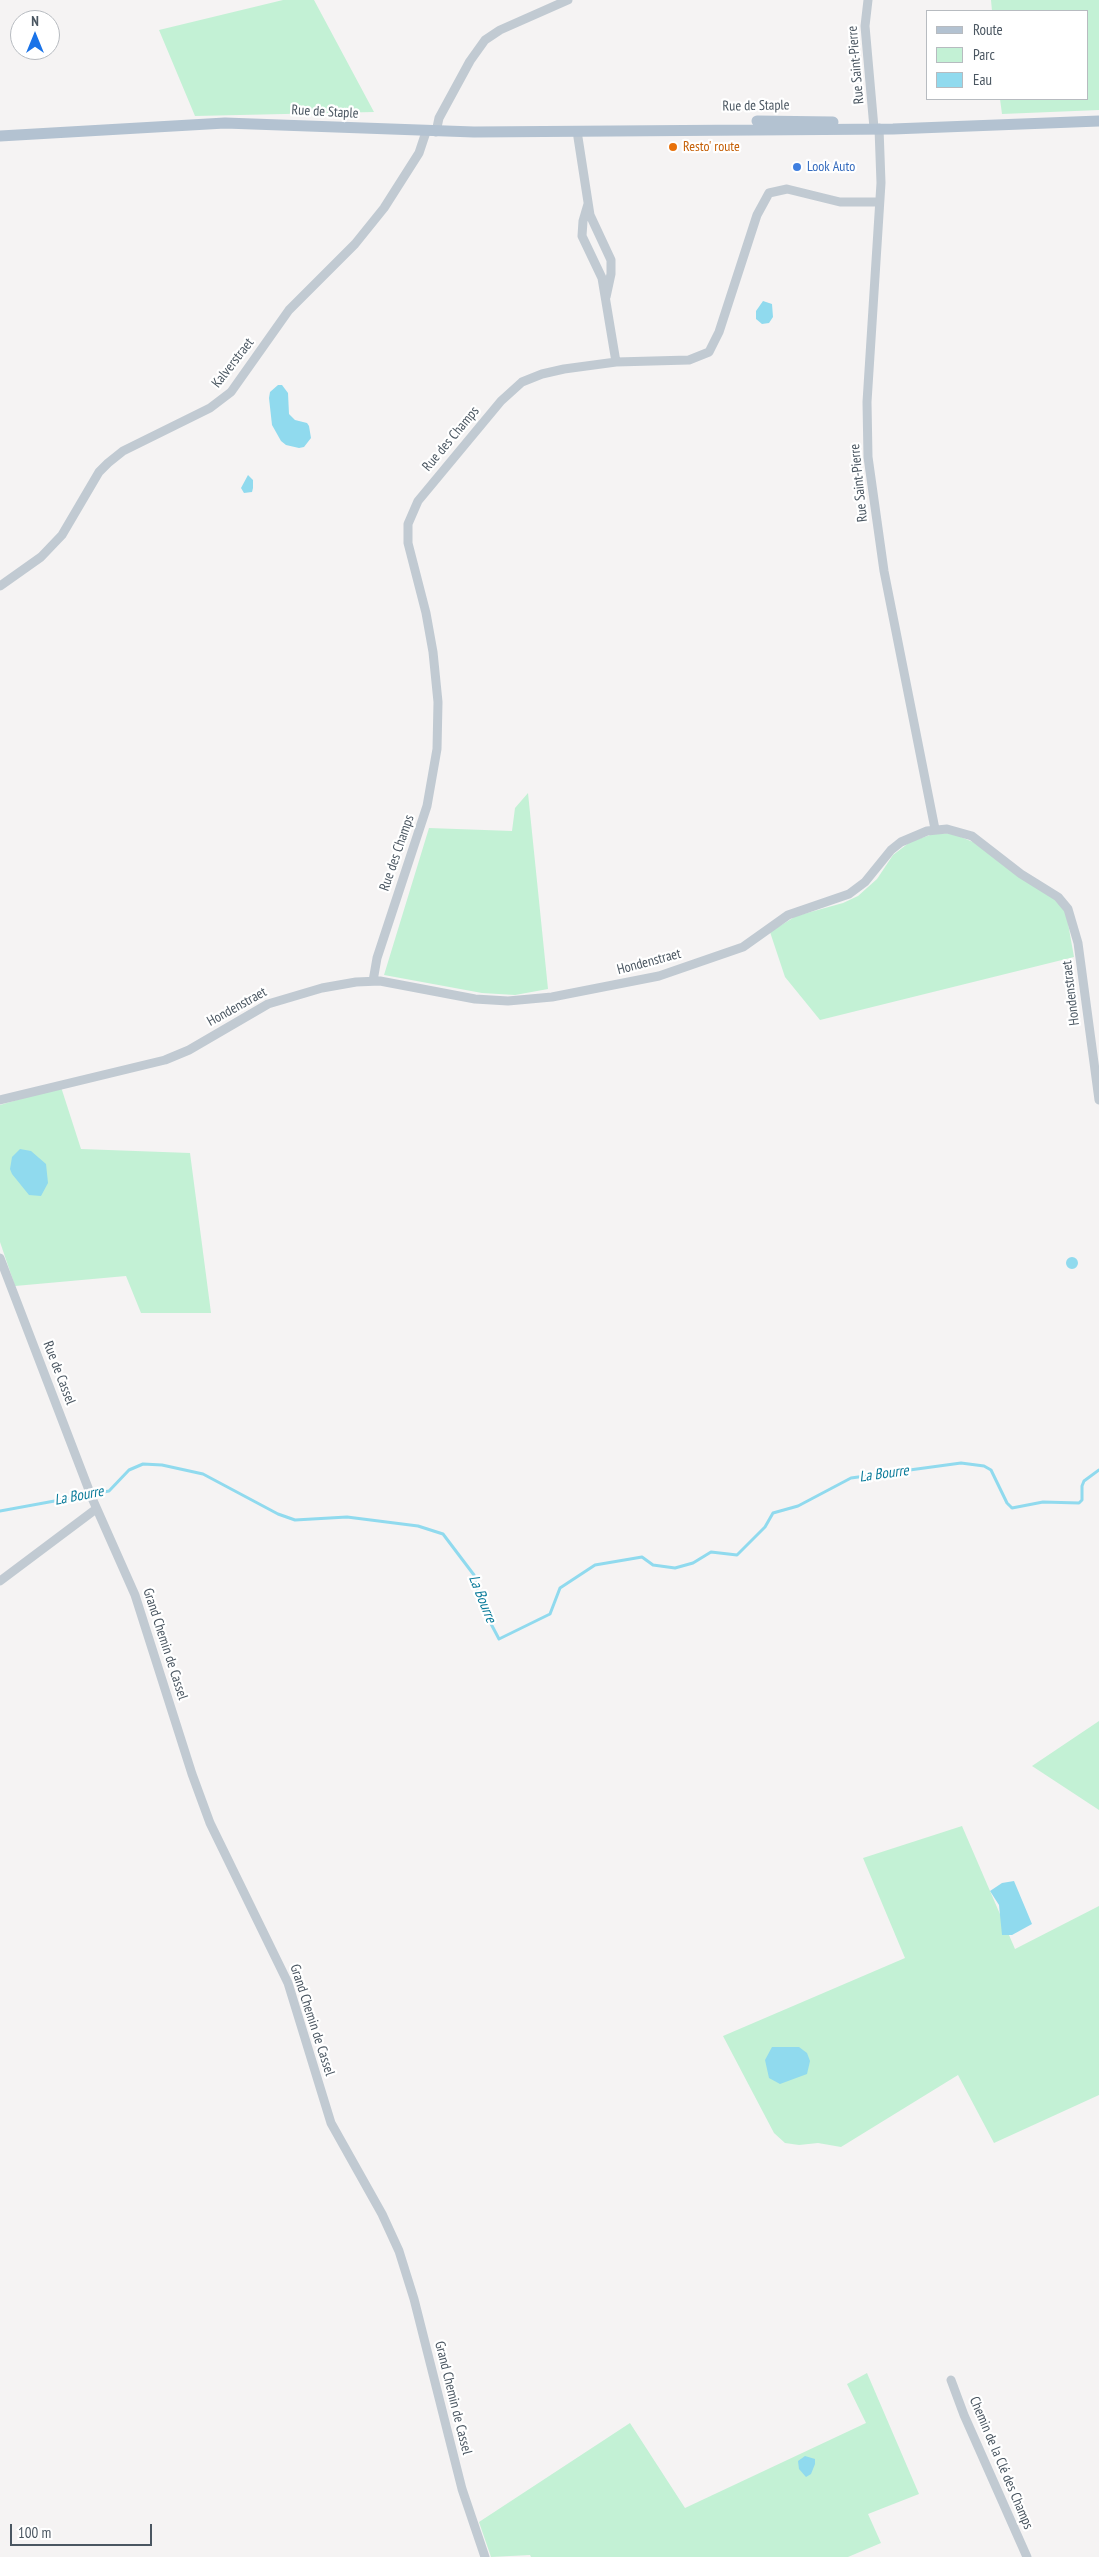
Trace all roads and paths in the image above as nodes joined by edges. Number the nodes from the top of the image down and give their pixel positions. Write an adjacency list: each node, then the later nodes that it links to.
1 (568, 0): 8 (street, Kalverstraet)
2 (868, 0): 6 (street, Rue Saint-Pierre)
3 (1099, 113): 5 (main road, Rue de Staple)
4 (1099, 121): 5 (main road, Rue de Staple)
5 (992, 124): 6 (main road, Rue de Staple)
6 (872, 128): 7 (main road, Rue de Staple); 10 (street, Rue Saint-Pierre)
7 (577, 131): 8 (main road, Rue de Staple); 11 (street)
8 (431, 132): 9 (main road, Rue de Staple); 14 (street, Kalverstraet)
9 (0, 136)
10 (879, 202): 13 (street, Rue des Champs); 15 (street, Rue Saint-Pierre)
11 (588, 204): 12 (street); 12 (street)
12 (606, 297): 13 (street)
13 (616, 362): 16 (street, Rue des Champs)
14 (0, 586)
15 (935, 830): 16 (street, Hondenstraet); 18 (street, Hondenstraet)
16 (373, 981): 17 (street, Hondenstraet)
17 (0, 1100)
18 (1099, 1100)
19 (0, 1258): 20 (street, Rue de Cassel)
20 (90, 1494): 21 (street, Grand Chemin de Cassel)
21 (96, 1508): 22 (street); 24 (street, Grand Chemin de Cassel)
22 (0, 1581)
23 (951, 2380): 25 (street, Chemin de la Clé des Champs)
24 (485, 2557)
25 (1027, 2557)

